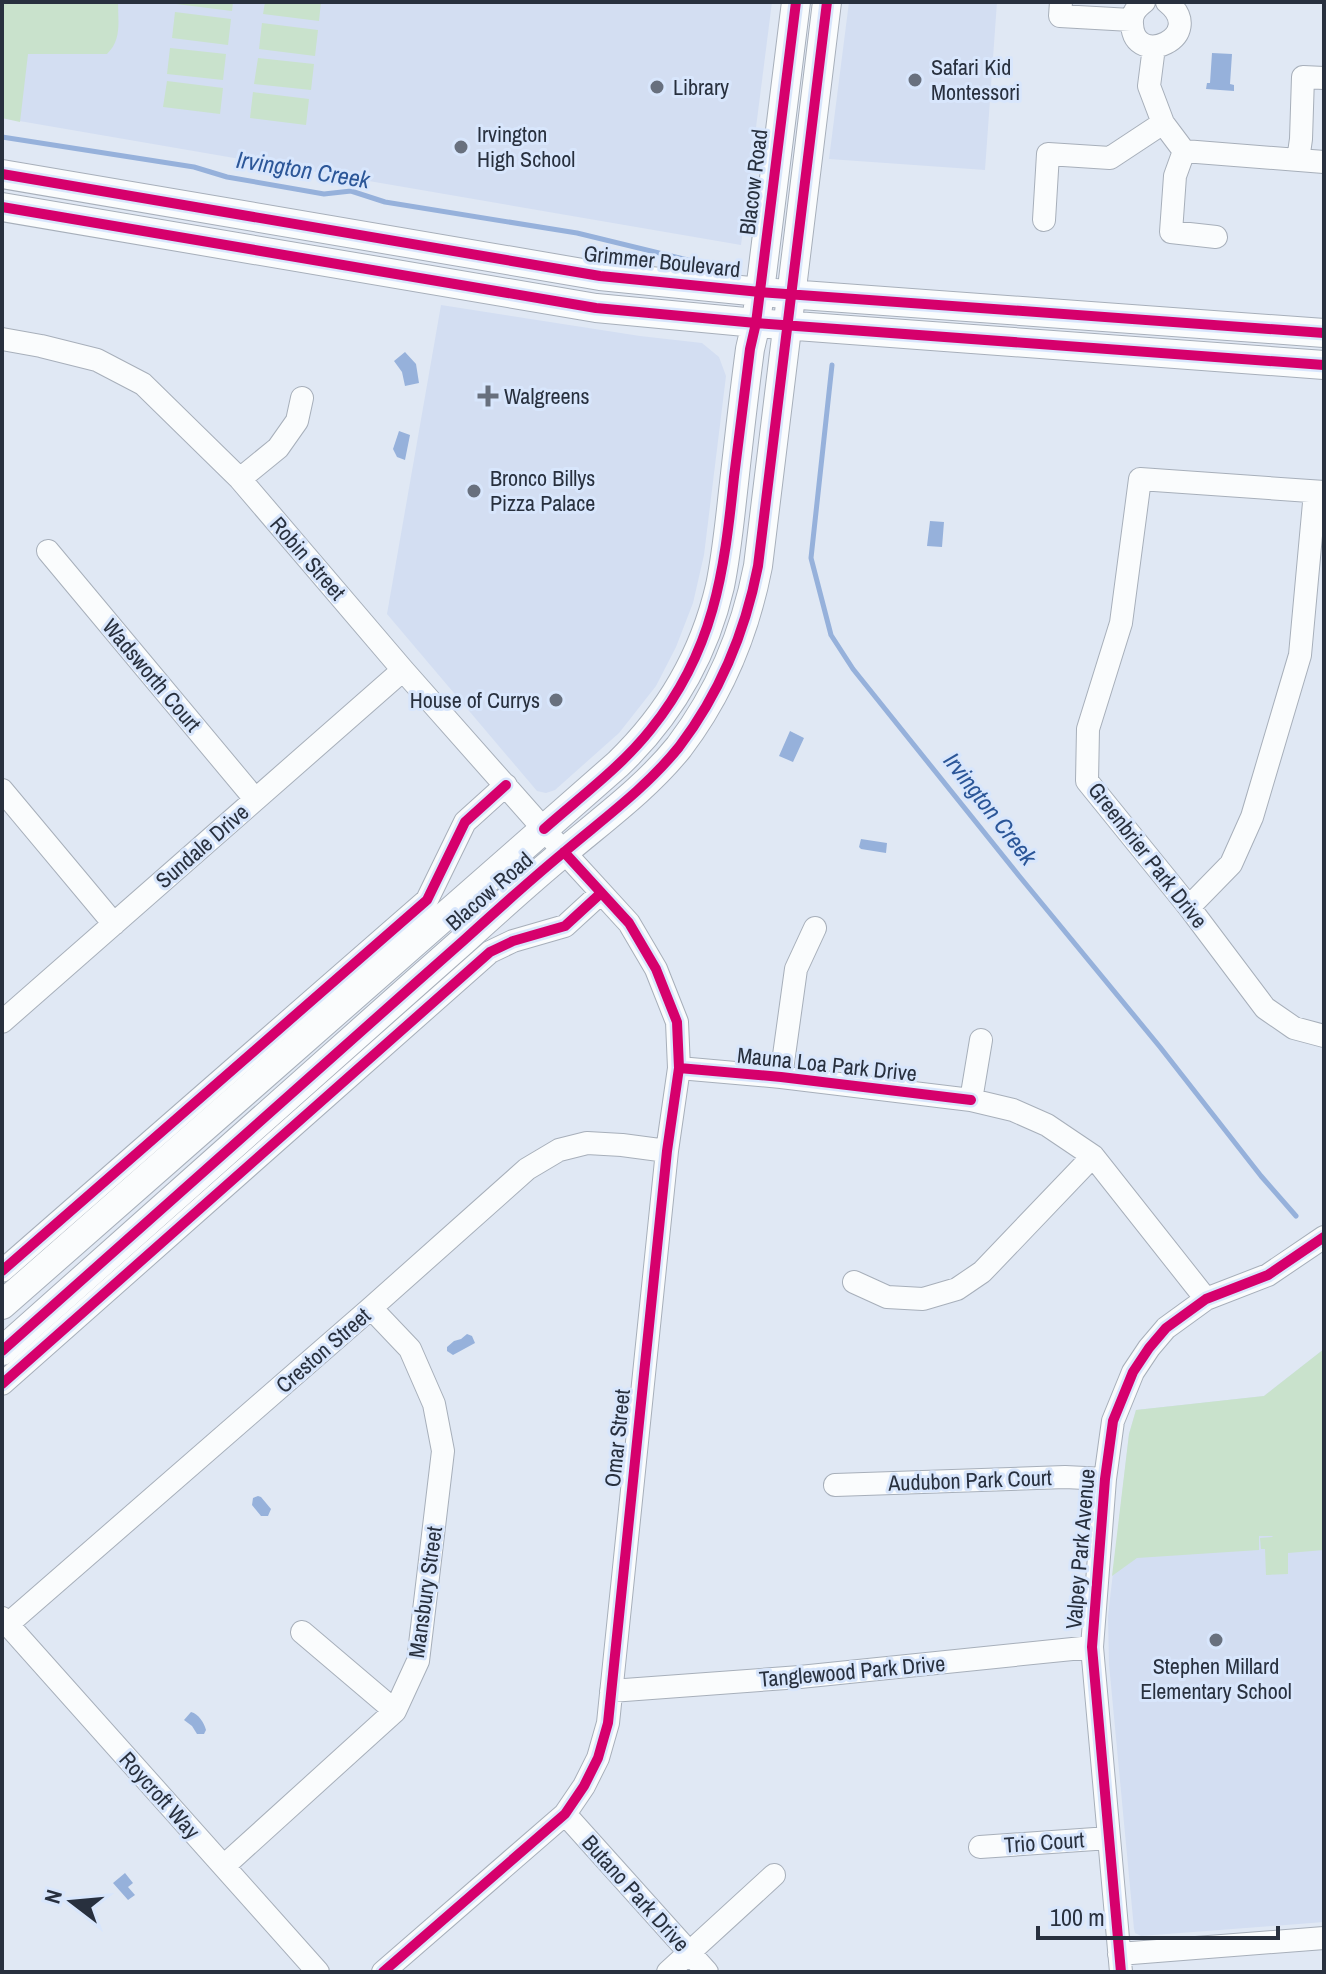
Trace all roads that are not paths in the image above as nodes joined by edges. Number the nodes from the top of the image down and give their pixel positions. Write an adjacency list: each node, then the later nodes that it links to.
1 (796, 2): 16 (main road, Blacow Road)
2 (827, 2): 17 (main road, Blacow Road)
3 (1061, 2): 5 (street)
4 (1175, 5): 6 (street)
5 (1138, 11): 6 (street)
6 (1154, 47): 8 (street)
7 (1324, 78): 10 (street)
8 (1163, 123): 9 (street); 14 (street)
9 (1184, 151): 10 (street); 15 (street)
10 (1298, 160): 11 (street)
11 (1324, 162)
12 (2, 174): 16 (main road, Grimmer Boulevard)
13 (2, 207): 18 (main road)
14 (1044, 220)
15 (1216, 237)
16 (760, 292): 17 (main road, Grimmer Boulevard); 18 (main road, Blacow Road)
17 (792, 293): 19 (main road, Blacow Road); 20 (main road, Grimmer Boulevard)
18 (756, 323): 19 (main road); 31 (main road, Blacow Road)
19 (788, 325): 22 (main road); 32 (main road, Blacow Road)
20 (1324, 333)
21 (2, 339): 24 (street, Robin Street)
22 (1324, 365)
23 (302, 398): 24 (street)
24 (240, 479): 27 (street, Robin Street)
25 (1320, 492): 34 (street); 34 (street, Greenbrier Park Drive)
26 (48, 551): 30 (street, Wadsworth Court)
27 (403, 670): 28 (street, Robin Street); 30 (street, Sundale Drive)
28 (506, 785): 31 (street, Robin Street); 46 (street, Blacow Road)
29 (2, 790): 35 (street)
30 (255, 799): 35 (street, Sundale Drive)
31 (544, 829): 32 (street, Robin Street); 49 (main road, Blacow Road)
32 (564, 852): 33 (street, Omar Street); 51 (main road, Blacow Road)
33 (601, 893): 40 (street, Omar Street); 52 (street)
34 (1189, 907): 38 (street, Greenbrier Park Drive)
35 (114, 924): 37 (street, Sundale Drive)
36 (815, 928): 41 (street)
37 (2, 1022)
38 (1324, 1036)
39 (981, 1040): 42 (street)
40 (679, 1068): 41 (street, Mauna Loa Park Drive); 43 (street, Omar Street)
41 (781, 1077): 42 (street, Mauna Loa Park Drive)
42 (971, 1100): 44 (street, Mauna Loa Park Drive)
43 (667, 1151): 50 (street, Creston Street); 58 (street, Omar Street)
44 (1093, 1156): 47 (street); 48 (street, Mauna Loa Park Drive)
45 (1324, 1237): 48 (street, Valpey Park Avenue)
46 (2, 1271)
47 (854, 1282)
48 (1206, 1299): 53 (street, Valpey Park Avenue)
49 (2, 1305)
50 (371, 1308): 55 (street, Creston Street); 59 (street, Mansbury Street)
51 (2, 1351)
52 (2, 1384)
53 (1105, 1479): 54 (street, Audubon Park Court); 57 (street, Valpey Park Avenue)
54 (835, 1485)
55 (5, 1621): 63 (street, Roycroft Way)
56 (302, 1632): 59 (street)
57 (1092, 1647): 58 (street, Tanglewood Park Drive); 61 (street, Valpey Park Avenue)
58 (611, 1691): 60 (street, Omar Street)
59 (395, 1711): 63 (street, Mansbury Street)
60 (565, 1814): 66 (street, Butano Park Drive); 69 (street, Omar Street)
61 (1109, 1838): 62 (street, Trio Court); 67 (street, Valpey Park Avenue)
62 (980, 1847)
63 (224, 1866): 68 (street, Roycroft Way)
64 (774, 1875): 66 (street)
65 (1324, 1938): 67 (street)
66 (689, 1952): 70 (street); 71 (street, Butano Park Drive)
67 (1120, 1963)
68 (318, 1972)
69 (383, 1972)
70 (668, 1972)
71 (707, 1972)

